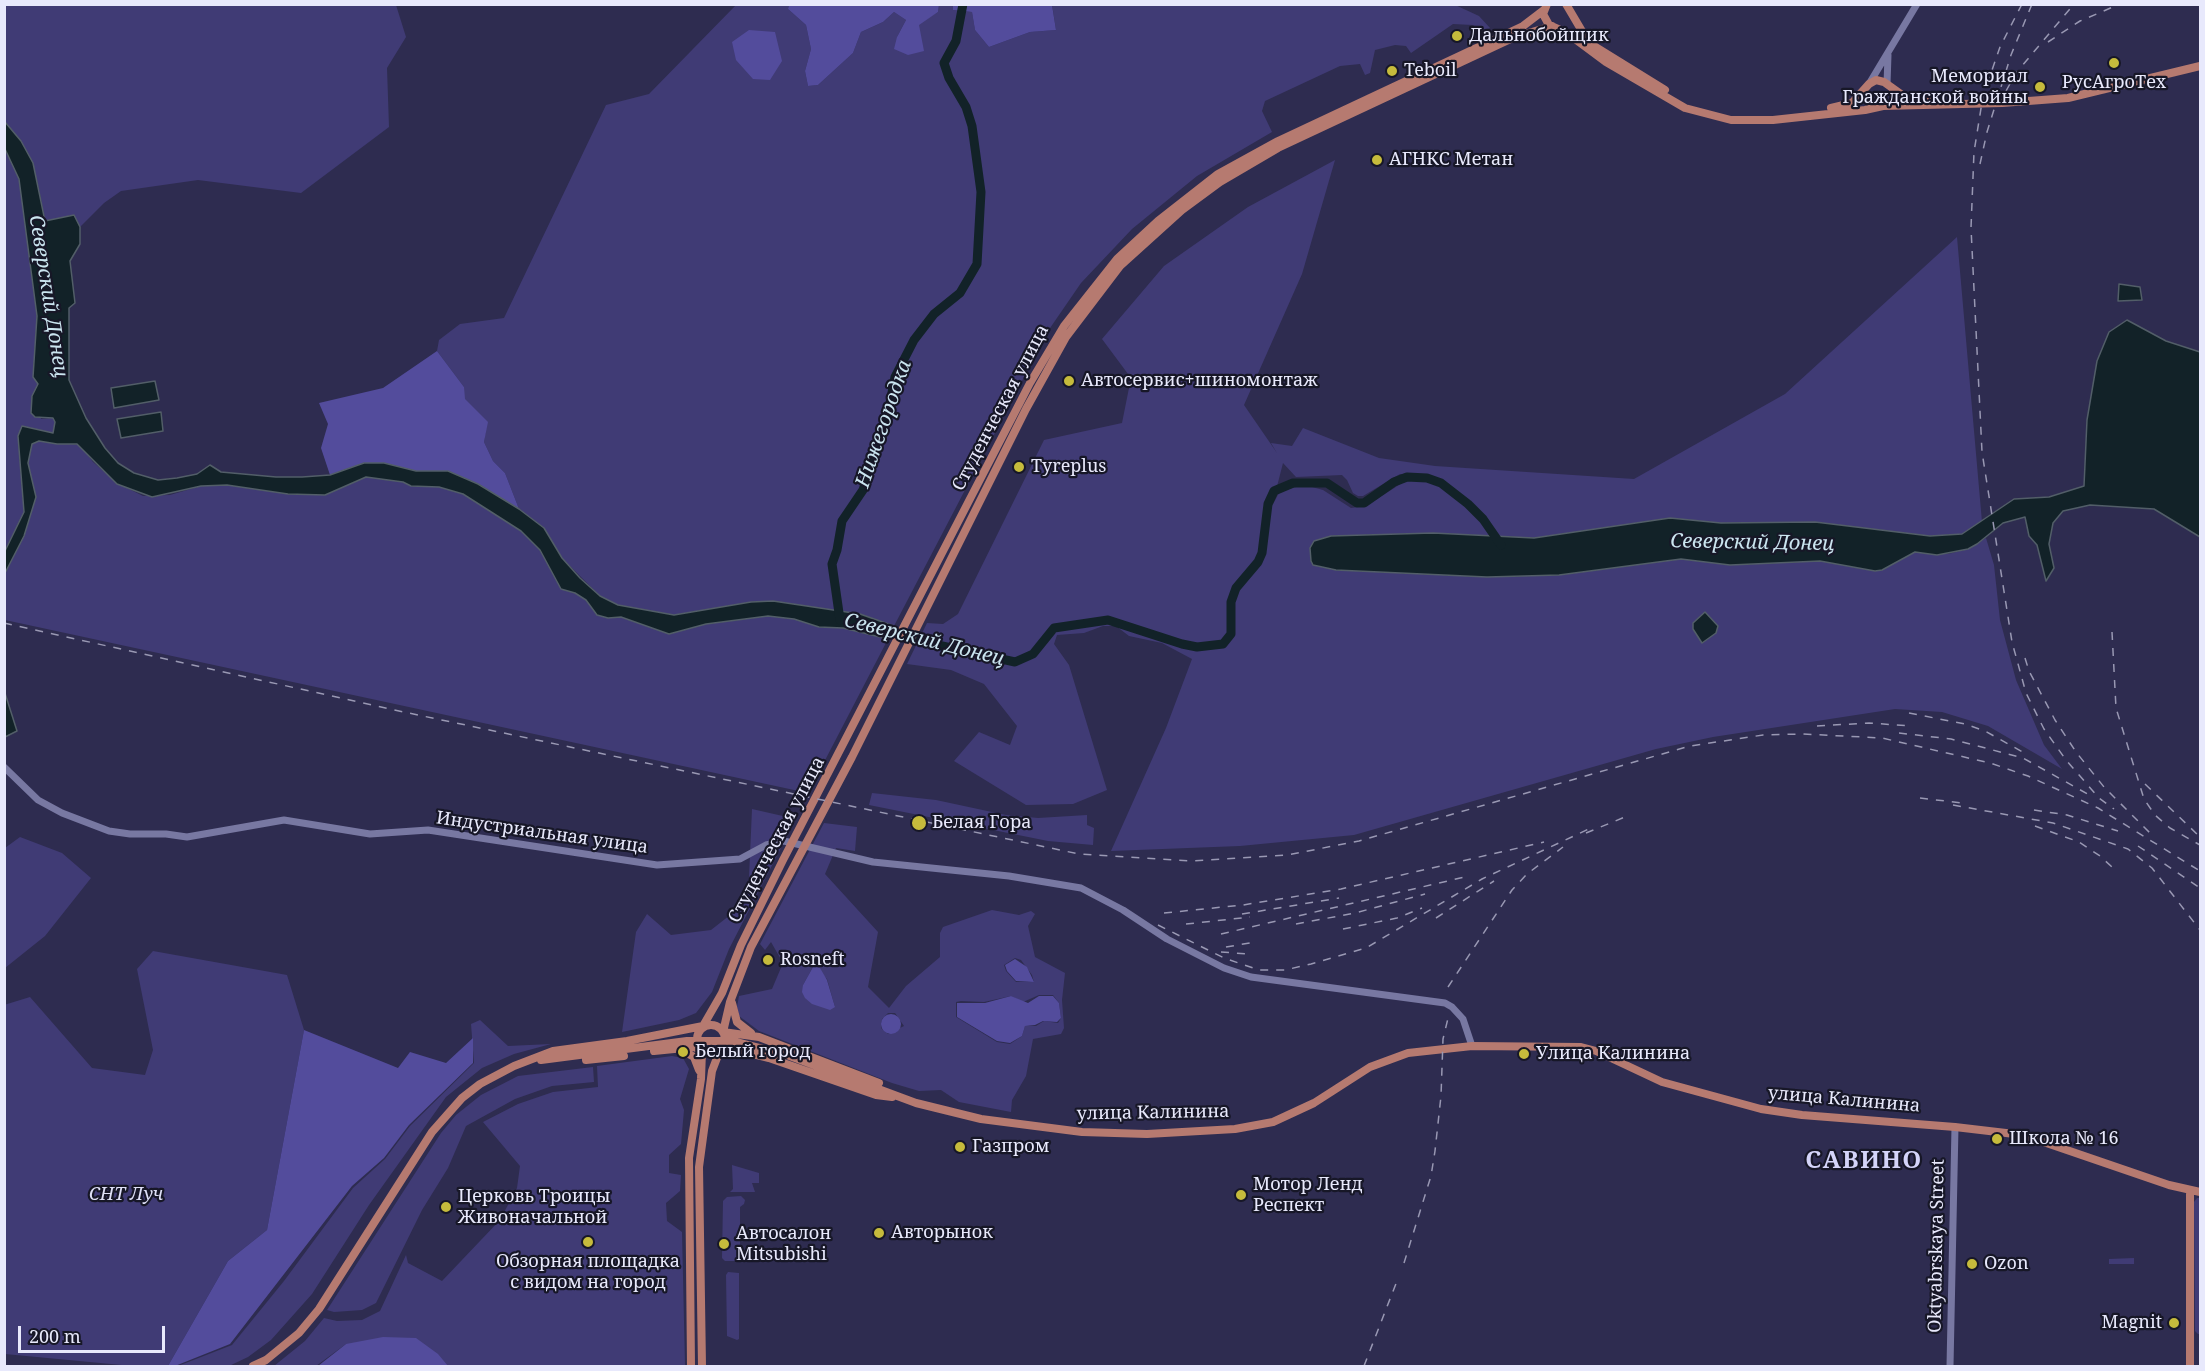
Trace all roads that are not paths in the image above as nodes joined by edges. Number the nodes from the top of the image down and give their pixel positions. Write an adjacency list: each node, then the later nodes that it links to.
1 (1917, 4): 5 (street)
2 (1545, 6): 4 (main road); 12 (main road, Студенческая улица)
3 (1568, 9): 4 (main road); 8 (main road)
4 (1555, 27): 9 (main road); 11 (main road, Студенческая улица)
5 (1889, 50): 7 (street); 8 (street)
6 (2200, 64): 7 (main road); 9 (main road)
7 (1888, 86): 8 (main road); 9 (main road)
8 (1867, 87): 9 (main road)
9 (1880, 106)
10 (4, 767): 15 (street, Индустриальная улица)
11 (732, 993): 13 (main road, Студенческая улица); 14 (main road)
12 (703, 1026): 13 (main road); 18 (main road); 20 (main road)
13 (723, 1032): 14 (main road); 17 (main road)
14 (759, 1042): 20 (main road); 23 (main road)
15 (1472, 1046): 23 (main road, улица Калинина); 24 (main road, улица Калинина)
16 (678, 1048): 18 (main road); 20 (main road); 21 (main road)
17 (720, 1050): 18 (main road); 19 (main road); 22 (main road)
18 (702, 1051): 21 (main road)
19 (769, 1058): 22 (main road); 23 (main road)
20 (530, 1061): 28 (main road)
21 (701, 1079): 25 (main road)
22 (711, 1081): 25 (main road)
23 (907, 1099)
24 (1955, 1126): 26 (main road, улица Калинина); 31 (street, Oktyabrskaya Street)
25 (697, 1132): 29 (main road); 30 (main road)
26 (2190, 1191): 27 (main road, улица Калинина); 32 (main road)
27 (2200, 1192)
28 (253, 1366)
29 (690, 1366)
30 (702, 1366)
31 (1950, 1366)
32 (2190, 1366)

